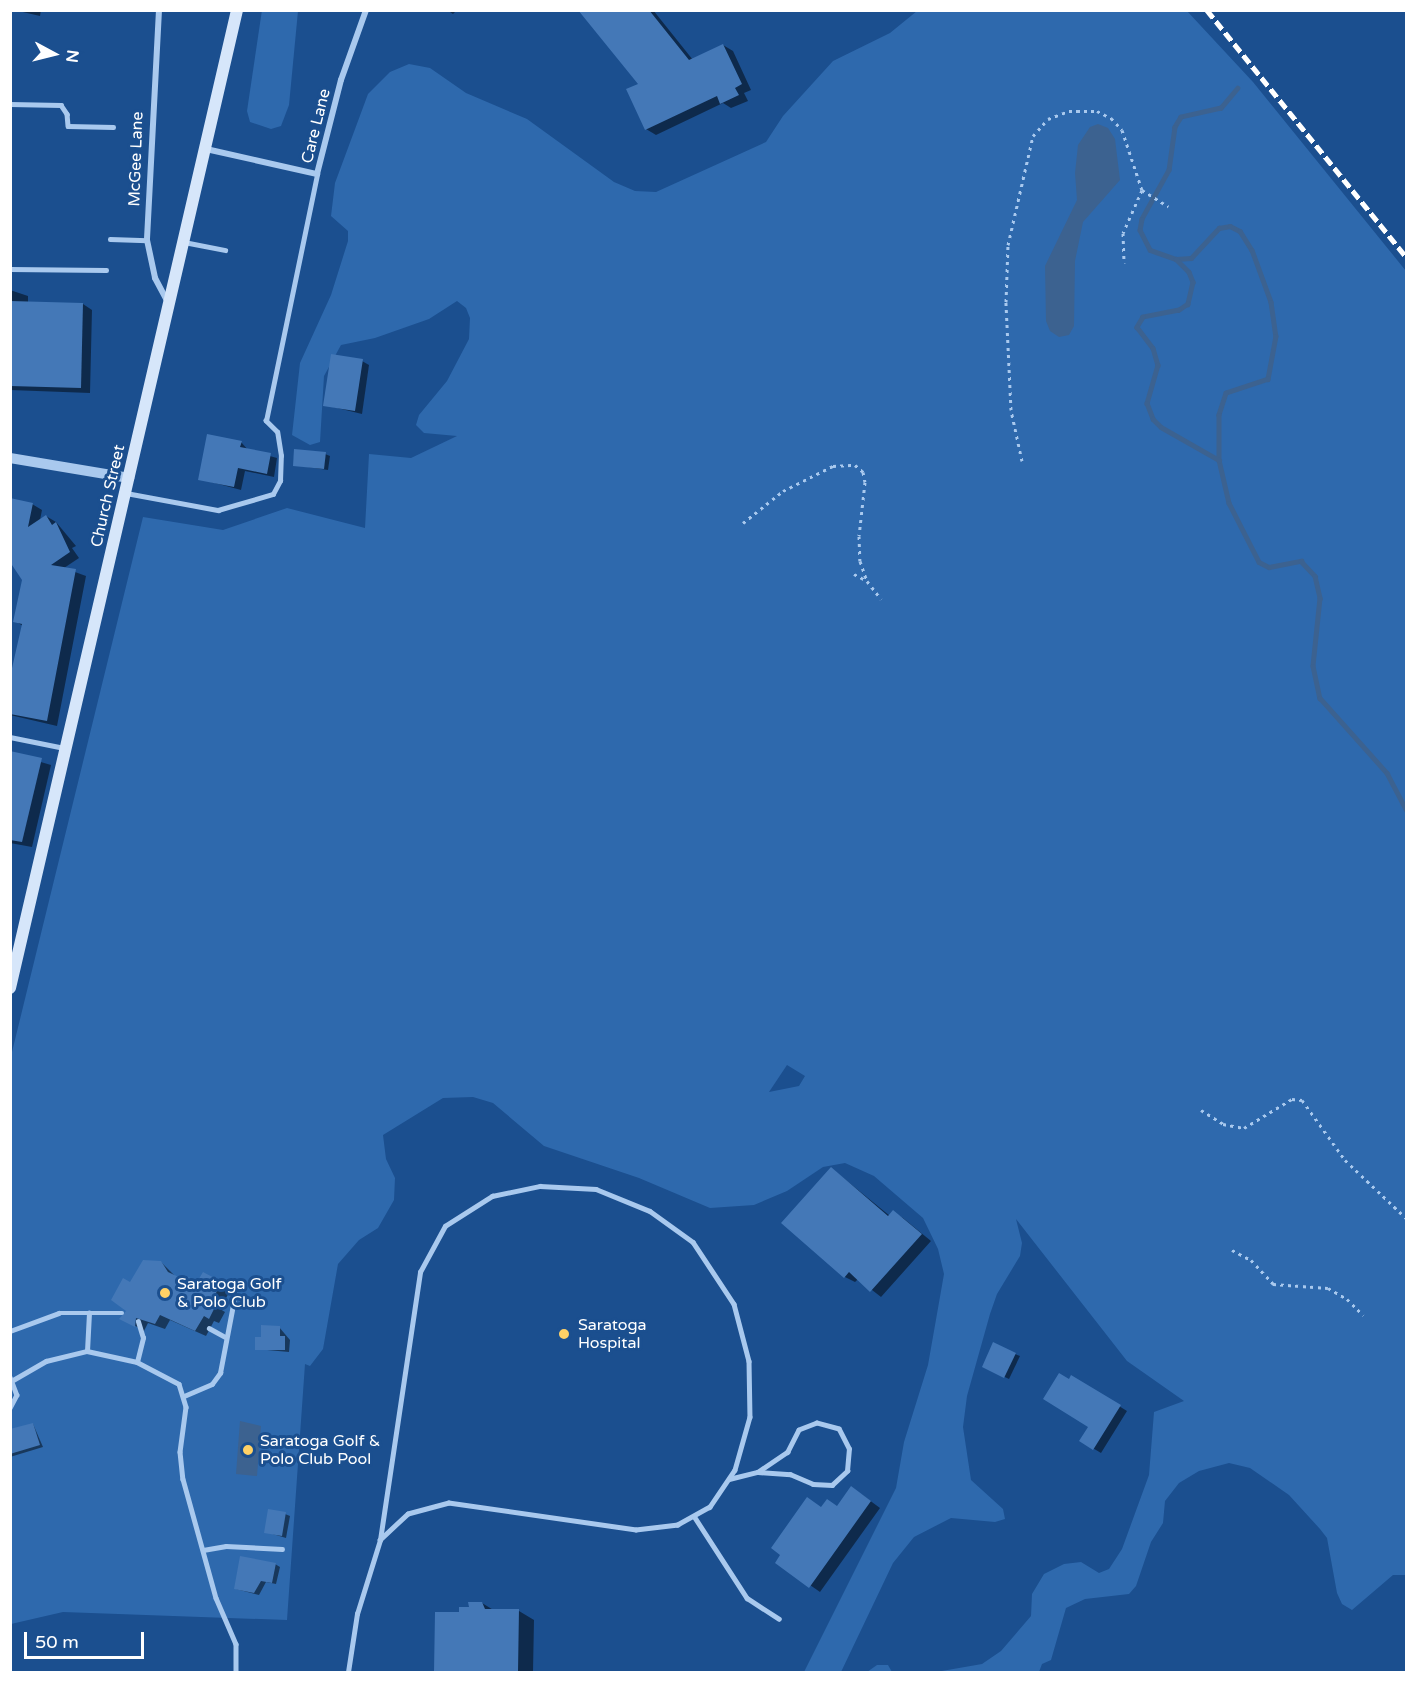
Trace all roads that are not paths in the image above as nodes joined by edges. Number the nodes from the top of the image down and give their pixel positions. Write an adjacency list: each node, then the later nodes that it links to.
1 (159, 10): 9 (street, McGee Lane)
2 (237, 10): 6 (main road, Church Street)
3 (366, 10): 7 (street, Care Lane)
4 (10, 104): 5 (lane)
5 (113, 128)
6 (206, 149): 7 (street, Care Lane); 10 (main road, Church Street)
7 (317, 174): 17 (lane)
8 (110, 238): 9 (lane)
9 (147, 240): 14 (street, McGee Lane)
10 (184, 242): 11 (lane); 14 (main road, Church Street)
11 (225, 250)
12 (10, 269): 13 (lane)
13 (106, 270)
14 (170, 305): 16 (main road, Church Street)
15 (10, 458): 16 (street)
16 (129, 478): 17 (main road, Church Street)
17 (125, 493): 19 (main road, Church Street)
18 (10, 737): 19 (lane)
19 (66, 748): 20 (main road, Church Street)
20 (12, 972): 21 (main road, Church Street)
21 (10, 988)
22 (235, 1294): 28 (lane)
23 (89, 1312): 24 (lane); 27 (lane); 29 (lane)
24 (122, 1313)
25 (138, 1322): 30 (lane)
26 (209, 1328): 28 (lane)
27 (10, 1331)
28 (225, 1337): 32 (lane)
29 (87, 1351): 30 (lane); 31 (lane)
30 (137, 1362): 32 (lane)
31 (12, 1379): 33 (lane)
32 (184, 1396): 39 (lane)
33 (10, 1407)
34 (758, 1472): 34 (lane); 35 (lane)
35 (729, 1479): 36 (lane); 37 (lane)
36 (694, 1516): 37 (lane); 40 (lane)
37 (380, 1540): 42 (lane)
38 (282, 1549): 39 (lane)
39 (203, 1550): 41 (lane)
40 (779, 1619)
41 (236, 1672)
42 (348, 1672)

